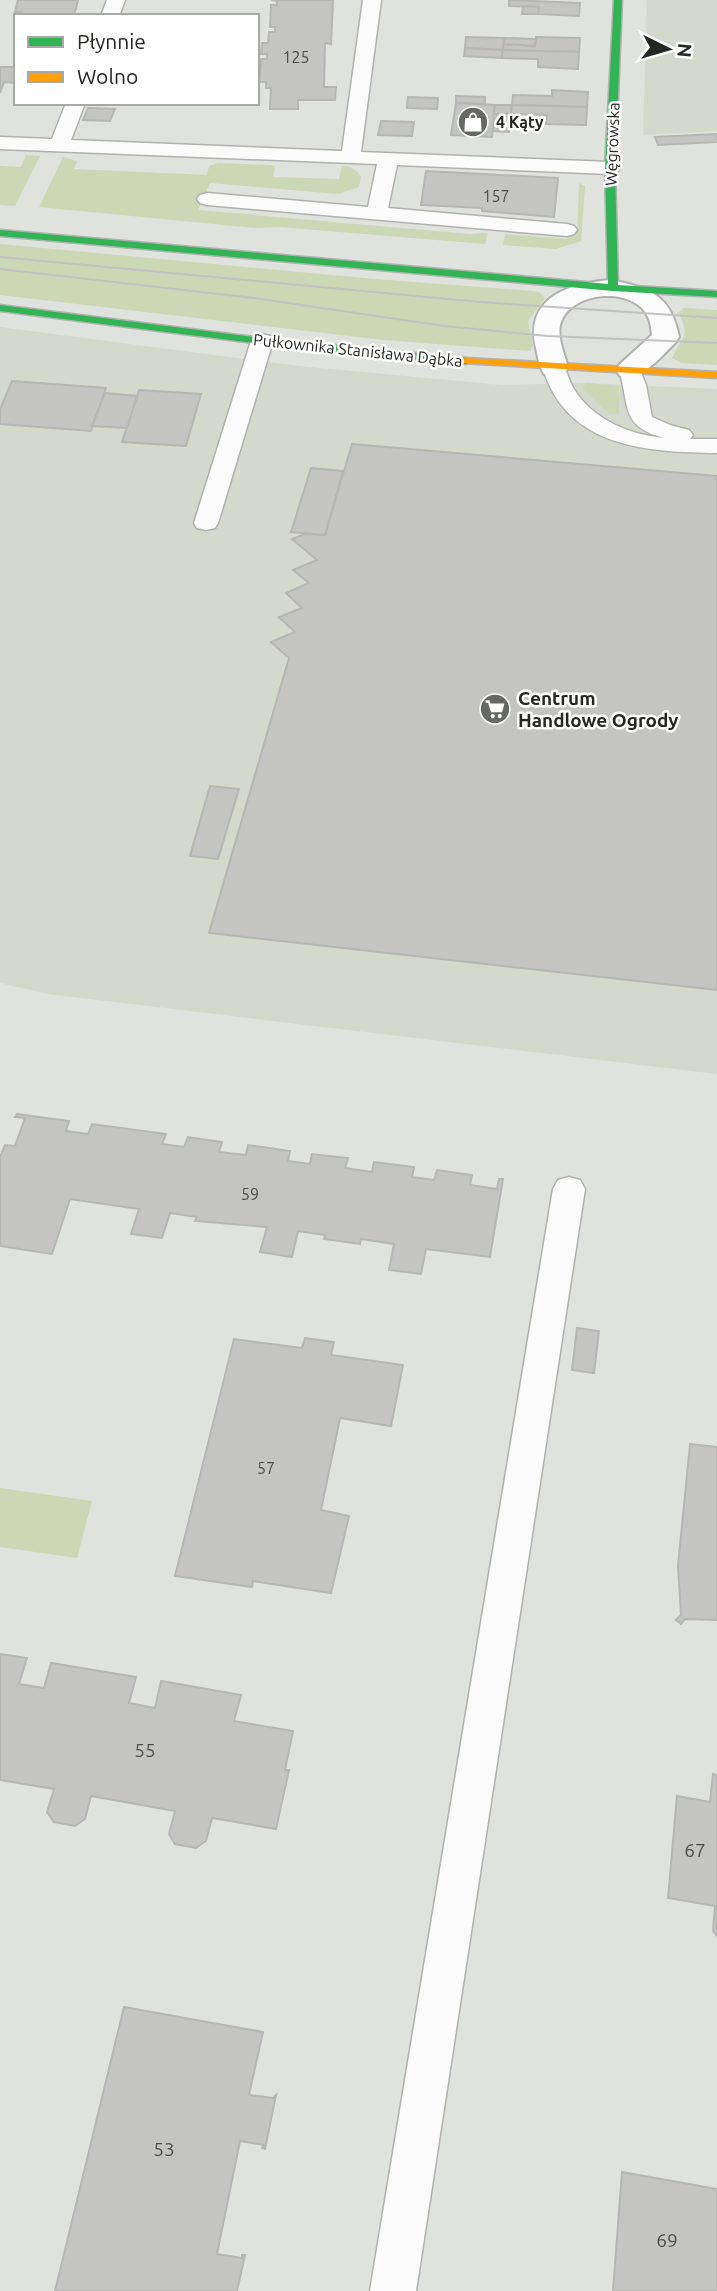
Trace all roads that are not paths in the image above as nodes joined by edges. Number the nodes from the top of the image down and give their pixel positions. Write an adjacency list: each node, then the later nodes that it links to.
1 (372, 0): 6 (lane)
2 (618, 0): 8 (street, Węgrowska)
3 (75, 105): 5 (lane)
4 (0, 143): 5 (lane)
5 (59, 146): 6 (lane)
6 (351, 157): 7 (lane)
7 (387, 159): 8 (lane); 10 (lane)
8 (610, 168): 13 (street, Węgrowska)
9 (207, 199): 10 (lane)
10 (377, 214): 11 (lane)
11 (567, 230)
12 (0, 233): 13 (street)
13 (613, 288): 14 (street); 17 (street); 18 (street)
14 (717, 294)
15 (0, 308): 16 (street, Pułkownika Stanisława Dąbka)
16 (262, 341): 17 (street, Pułkownika Stanisława Dąbka); 21 (lane)
17 (555, 368): 18 (street, Pułkownika Stanisława Dąbka); 20 (lane)
18 (630, 370): 19 (street, Pułkownika Stanisława Dąbka); 20 (lane)
19 (717, 375)
20 (717, 444)
21 (206, 523)
22 (569, 1189): 23 (lane)
23 (393, 2291)

